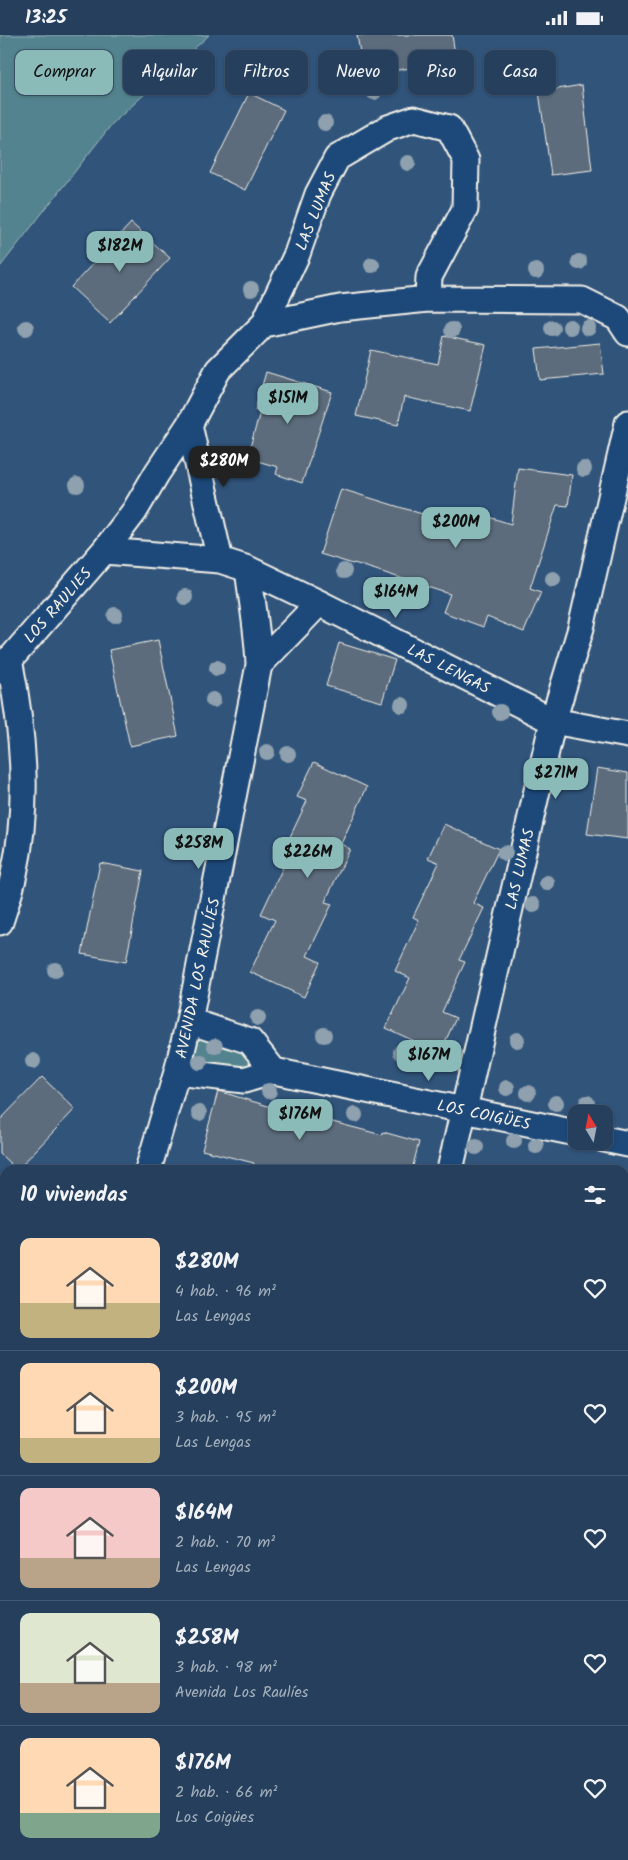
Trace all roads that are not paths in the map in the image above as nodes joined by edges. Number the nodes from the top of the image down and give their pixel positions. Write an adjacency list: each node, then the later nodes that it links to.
1 (428, 299): 2 (street); 2 (street, LAS LUMAS); 3 (street)
2 (264, 324): 5 (street, LAS LUMAS)
3 (628, 333)
4 (628, 423): 12 (street, LAS LUMAS)
5 (189, 425): 6 (street, LAS LUMAS); 7 (street)
6 (104, 551): 7 (street, LAS LENGAS); 10 (street, LOS RAULIES)
7 (220, 560): 8 (street, LAS LENGAS)
8 (248, 569): 9 (street, LAS LENGAS); 11 (street, AVENIDA LOS RAULÍES)
9 (319, 603): 11 (street); 12 (street, LAS LENGAS)
10 (4, 665): 14 (street, LOS RAULIES)
11 (259, 665): 15 (street, AVENIDA LOS RAULÍES)
12 (553, 721): 13 (street, LAS LENGAS); 18 (street, LAS LUMAS)
13 (628, 735)
14 (0, 922)
15 (189, 1021): 16 (street); 17 (street, AVENIDA LOS RAULÍES)
16 (274, 1071): 17 (street, LOS COIGÜES); 18 (street, LOS COIGÜES)
17 (177, 1072): 22 (street, AVENIDA LOS RAULÍES)
18 (464, 1110): 19 (street, LOS COIGÜES); 23 (street, LAS LUMAS)
19 (568, 1131)
20 (613, 1141): 21 (street)
21 (628, 1144)
22 (149, 1165)
23 (451, 1165)

